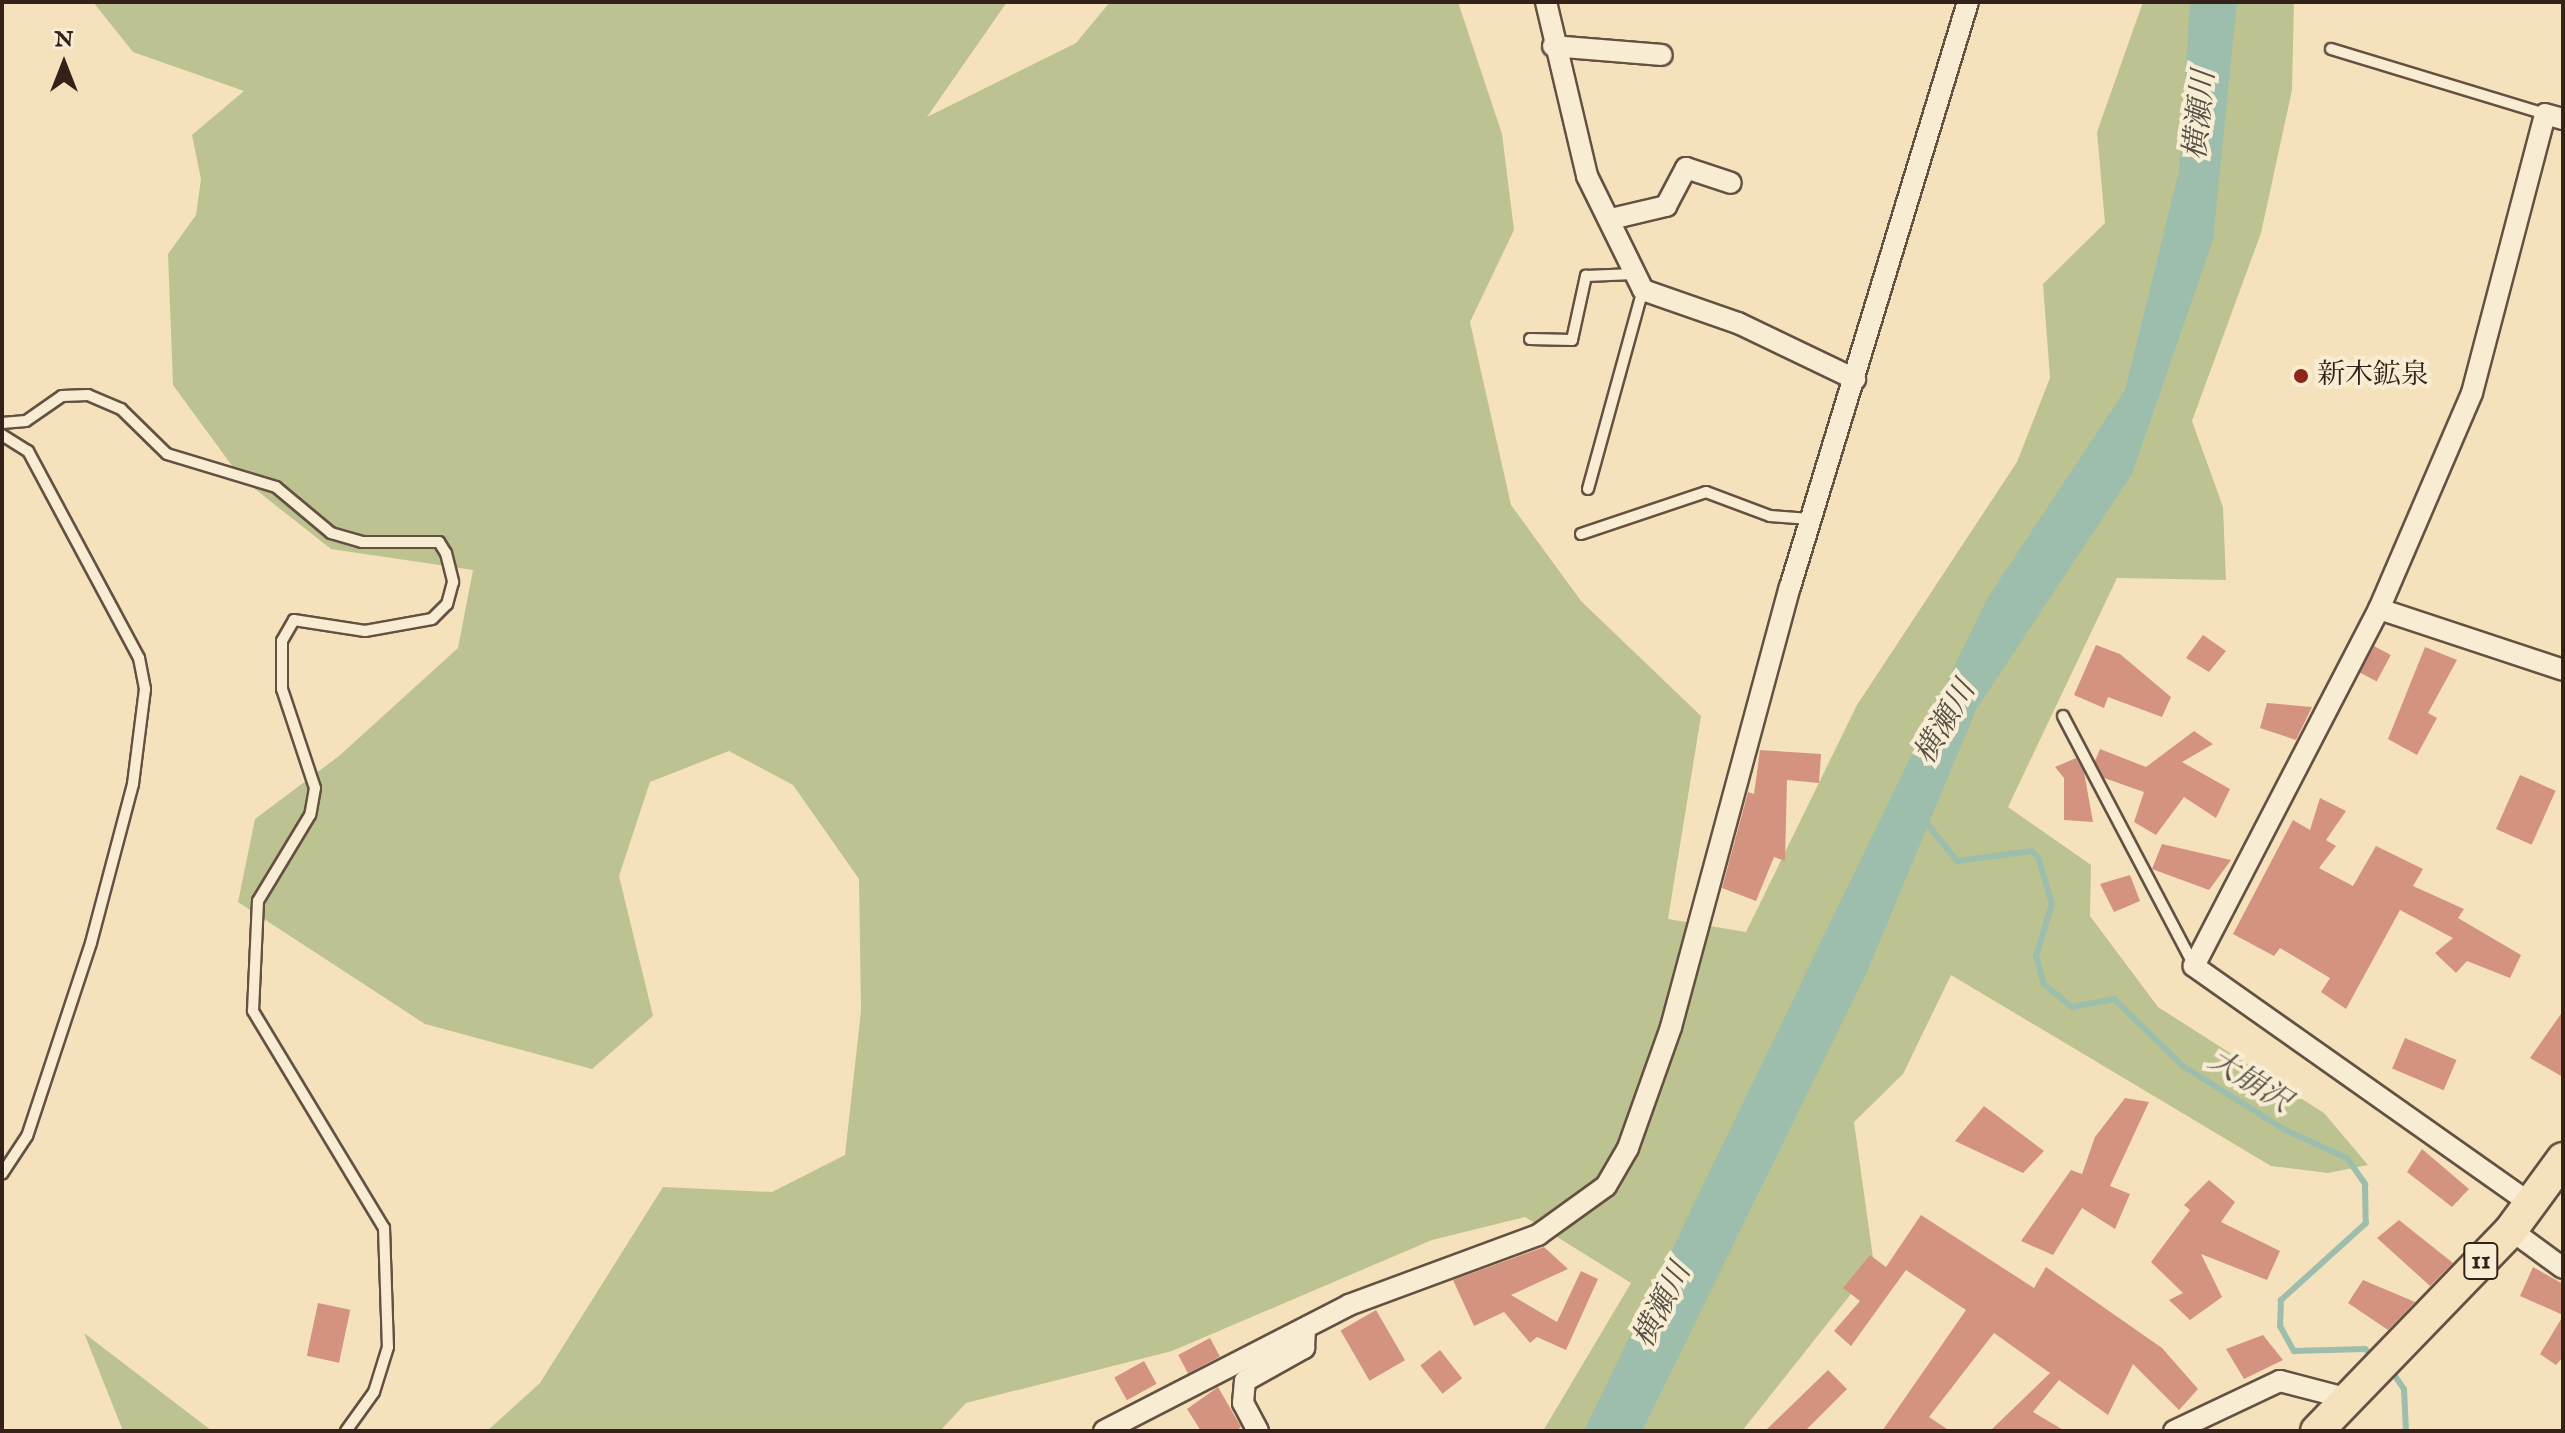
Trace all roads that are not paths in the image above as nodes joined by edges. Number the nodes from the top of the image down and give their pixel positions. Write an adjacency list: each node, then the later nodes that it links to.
1 (1546, 2): 3 (street)
2 (1968, 2): 11 (street)
3 (1553, 46): 5 (street); 8 (street)
4 (2331, 49): 6 (lane)
5 (1662, 55)
6 (2554, 116): 17 (street)
7 (1731, 183): 8 (street)
8 (1611, 219): 9 (street)
9 (1638, 282): 10 (lane); 11 (street); 14 (lane)
10 (1530, 339)
11 (1855, 379): 15 (street)
12 (2, 423): 28 (lane)
13 (2, 435): 22 (lane)
14 (1588, 489)
15 (1810, 519): 16 (lane); 26 (street)
16 (1581, 534)
17 (2379, 609): 18 (street); 20 (street)
18 (2563, 670)
19 (2063, 716): 20 (lane)
20 (2194, 966): 23 (street)
21 (2563, 1159): 23 (main road, 11)
22 (2, 1174)
23 (2531, 1204): 24 (main road, 11)
24 (2511, 1230): 25 (street); 27 (main road, 11)
25 (2563, 1268)
26 (1305, 1330): 29 (street); 30 (street)
27 (2358, 1390): 31 (street); 32 (main road, 11)
28 (346, 1431)
29 (1104, 1431)
30 (1258, 1431)
31 (2174, 1431)
32 (2317, 1431)

